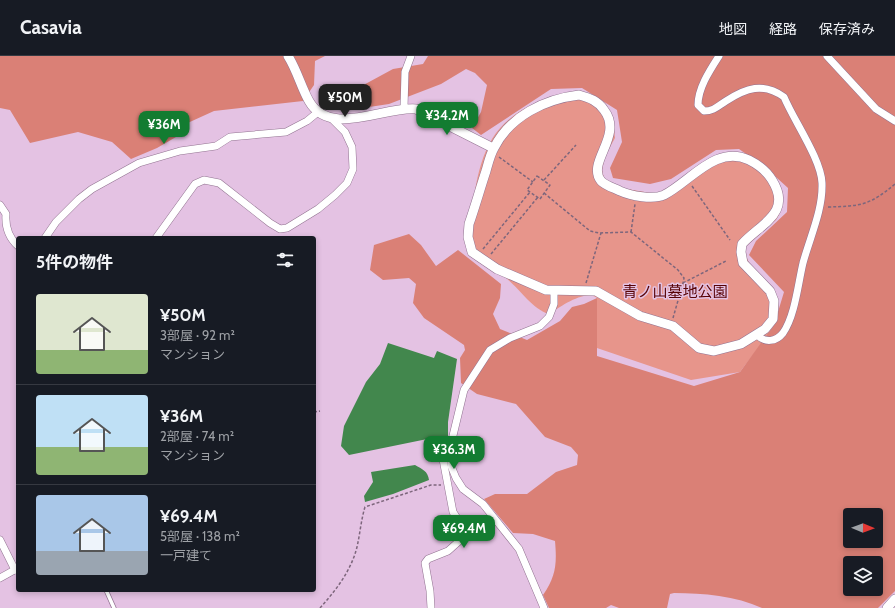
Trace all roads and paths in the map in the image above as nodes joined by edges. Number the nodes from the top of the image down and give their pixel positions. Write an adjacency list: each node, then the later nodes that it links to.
1 (288, 56): 6 (street)
2 (411, 56): 5 (street)
3 (719, 56): 20 (street)
4 (827, 56): 8 (street)
5 (404, 108): 7 (street); 10 (street)
6 (318, 112): 7 (street); 23 (street)
7 (331, 118): 24 (street)
8 (895, 121)
9 (576, 145): 12 (path)
10 (493, 150): 13 (path); 17 (street); 27 (street)
11 (687, 179): 17 (street); 25 (path); 33 (street)
12 (544, 180): 13 (path); 16 (path)
13 (533, 182): 15 (path)
14 (895, 184): 20 (path)
15 (530, 192): 18 (path); 27 (path)
16 (544, 193): 18 (path); 22 (path)
17 (637, 195): 21 (path)
18 (538, 197): 27 (path)
19 (0, 205): 26 (street)
20 (820, 207): 33 (street)
21 (631, 232): 22 (path); 29 (path)
22 (601, 233): 31 (path)
23 (46, 236)
24 (157, 236)
25 (730, 240)
26 (16, 243)
27 (481, 259): 30 (street)
28 (726, 261): 29 (path)
29 (683, 283): 32 (path)
30 (554, 291): 31 (street); 36 (street)
31 (583, 291): 32 (street)
32 (671, 325): 33 (street)
33 (757, 335)
34 (320, 411): 35 (path)
35 (316, 412)
36 (450, 448): 37 (street); 47 (street)
37 (447, 485): 45 (path); 46 (street)
38 (1, 545): 39 (street)
39 (16, 568)
40 (16, 570): 41 (street)
41 (0, 578)
42 (107, 592): 44 (lane)
43 (895, 599): 48 (street)
44 (114, 608)
45 (320, 608)
46 (431, 608)
47 (544, 608)
48 (887, 608)

